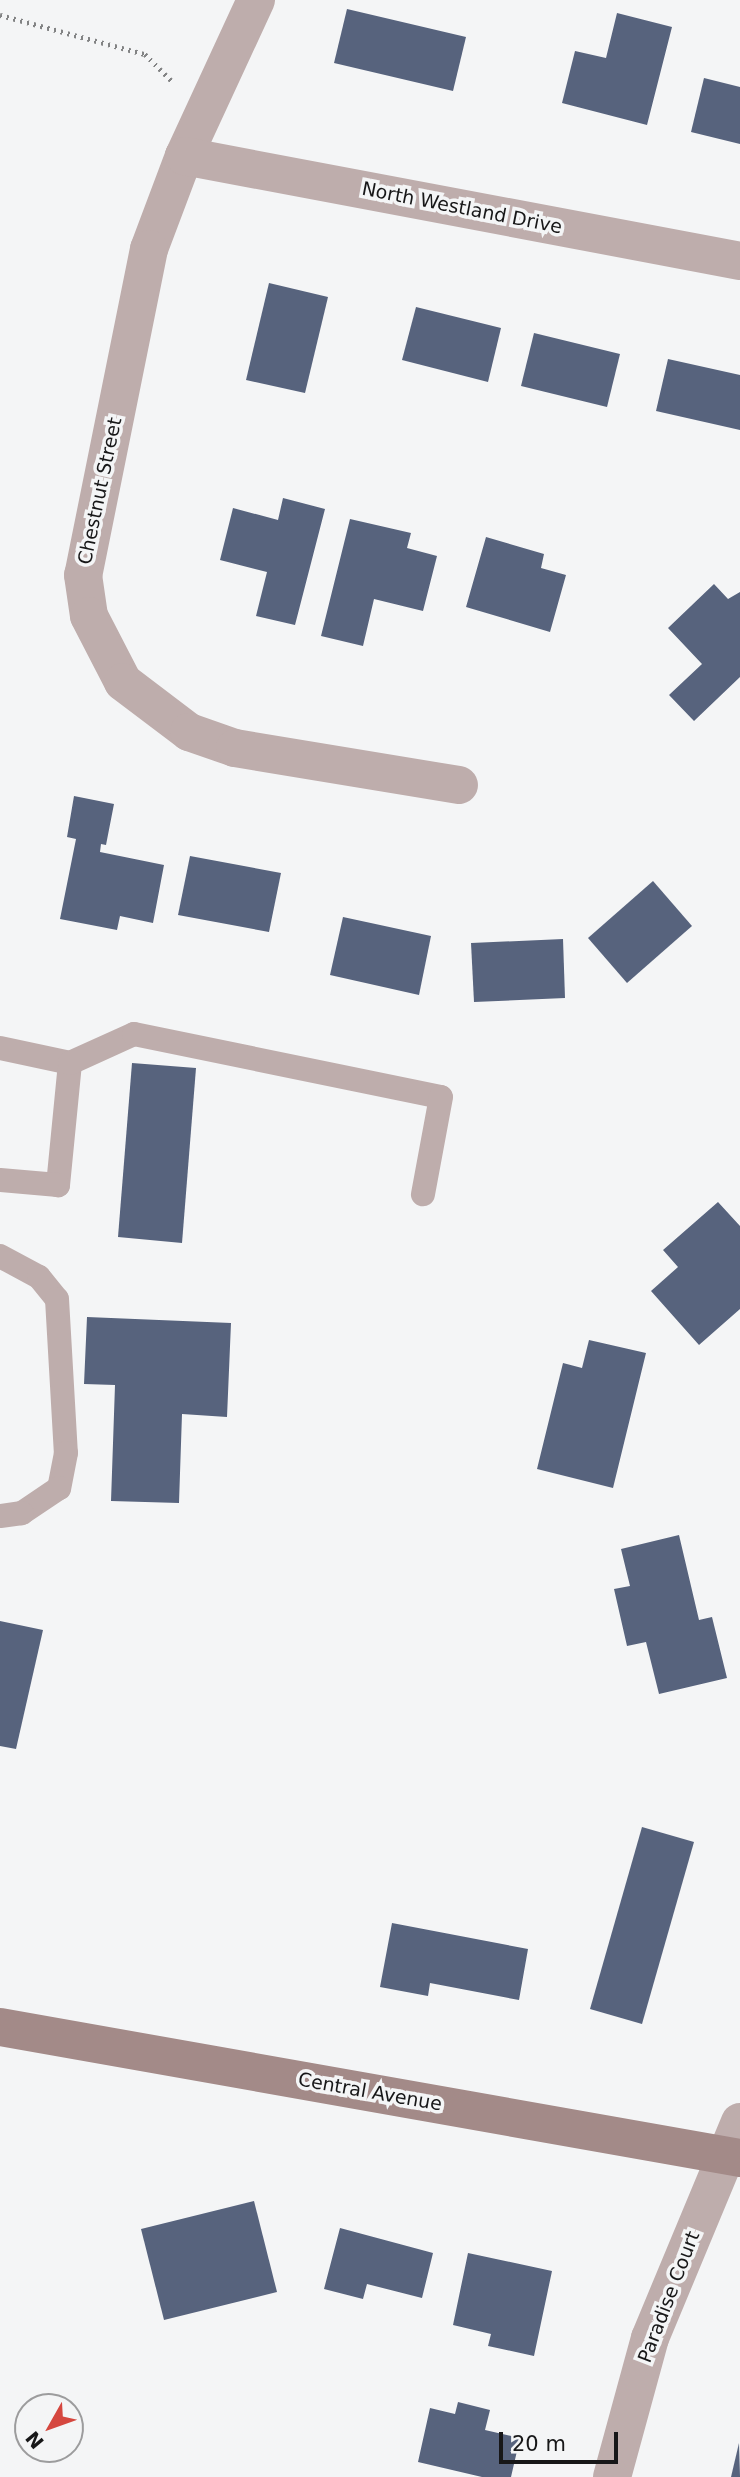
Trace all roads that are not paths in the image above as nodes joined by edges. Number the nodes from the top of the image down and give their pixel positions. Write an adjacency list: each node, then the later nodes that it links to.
1 (256, 0): 2 (street, Chestnut Street)
2 (184, 156): 3 (street, North Westland Drive); 4 (street, Chestnut Street)
3 (740, 261)
4 (458, 785)
5 (0, 1048): 6 (lane)
6 (70, 1063): 7 (lane); 8 (lane)
7 (0, 1180)
8 (423, 1194)
9 (0, 1256): 10 (lane)
10 (0, 1516)
11 (0, 2027): 12 (street, Central Avenue)
12 (736, 2145): 13 (street, Paradise Court)
13 (612, 2477)

